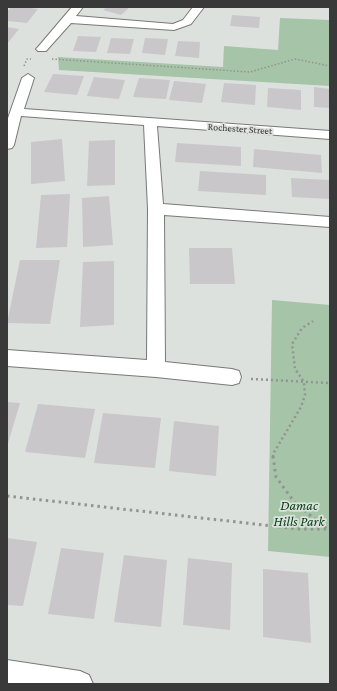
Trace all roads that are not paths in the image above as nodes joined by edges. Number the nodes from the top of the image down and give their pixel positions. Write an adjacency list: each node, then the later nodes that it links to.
1 (78, 7): 3 (street)
2 (196, 10): 3 (street)
3 (67, 19): 4 (street)
4 (42, 49)
5 (28, 78): 6 (street)
6 (16, 112): 7 (street, Rochester Street); 9 (street)
7 (150, 122): 8 (street, Rochester Street); 10 (street)
8 (330, 136)
9 (7, 145)
10 (156, 209): 11 (street); 13 (street)
11 (330, 222)
12 (7, 358): 13 (street)
13 (156, 369): 14 (street)
14 (232, 377)
15 (7, 673): 16 (street)
16 (80, 684)

